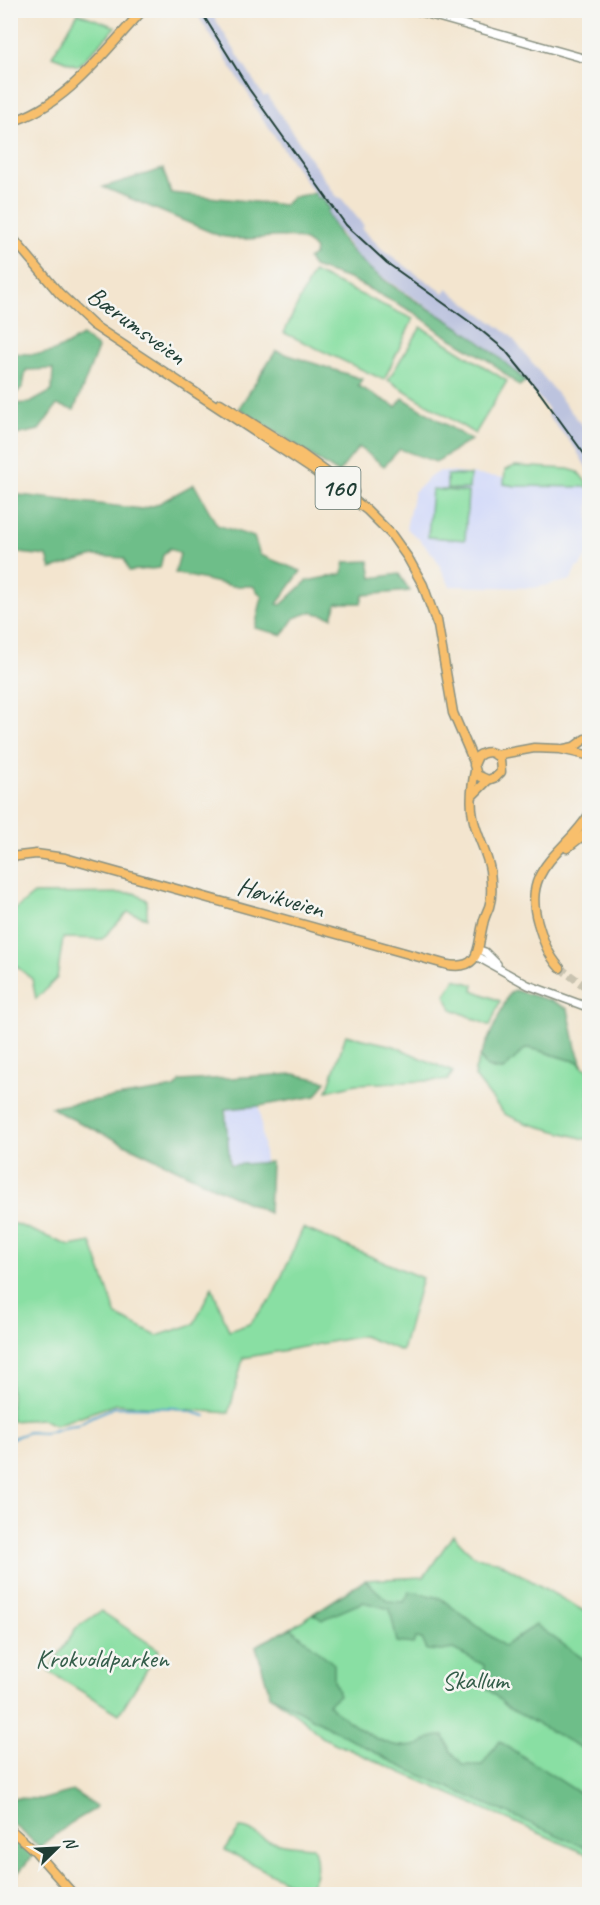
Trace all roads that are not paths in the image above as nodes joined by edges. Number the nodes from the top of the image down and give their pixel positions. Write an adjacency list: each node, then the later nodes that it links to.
1 (143, 10): 4 (main road)
2 (413, 10): 3 (street)
3 (590, 60)
4 (10, 122)
5 (10, 235): 7 (main road, Bærumsveien / 160)
6 (588, 734): 8 (main road); 12 (main road)
7 (465, 739): 9 (main road); 14 (main road, Bærumsveien / 160)
8 (560, 749): 10 (main road); 12 (main road)
9 (486, 752): 11 (main road); 14 (main road)
10 (515, 752): 11 (main road); 13 (main road)
11 (496, 754): 13 (main road)
12 (588, 756)
13 (502, 765): 15 (main road)
14 (475, 766): 15 (main road); 16 (main road)
15 (488, 780): 16 (main road)
16 (472, 795): 21 (main road)
17 (590, 813): 19 (main road)
18 (590, 830): 19 (main road)
19 (554, 856): 22 (main road)
20 (10, 857): 21 (main road, Høvikveien)
21 (478, 953): 23 (street)
22 (560, 968)
23 (590, 1008)
24 (10, 1829): 25 (main road)
25 (73, 1894)

